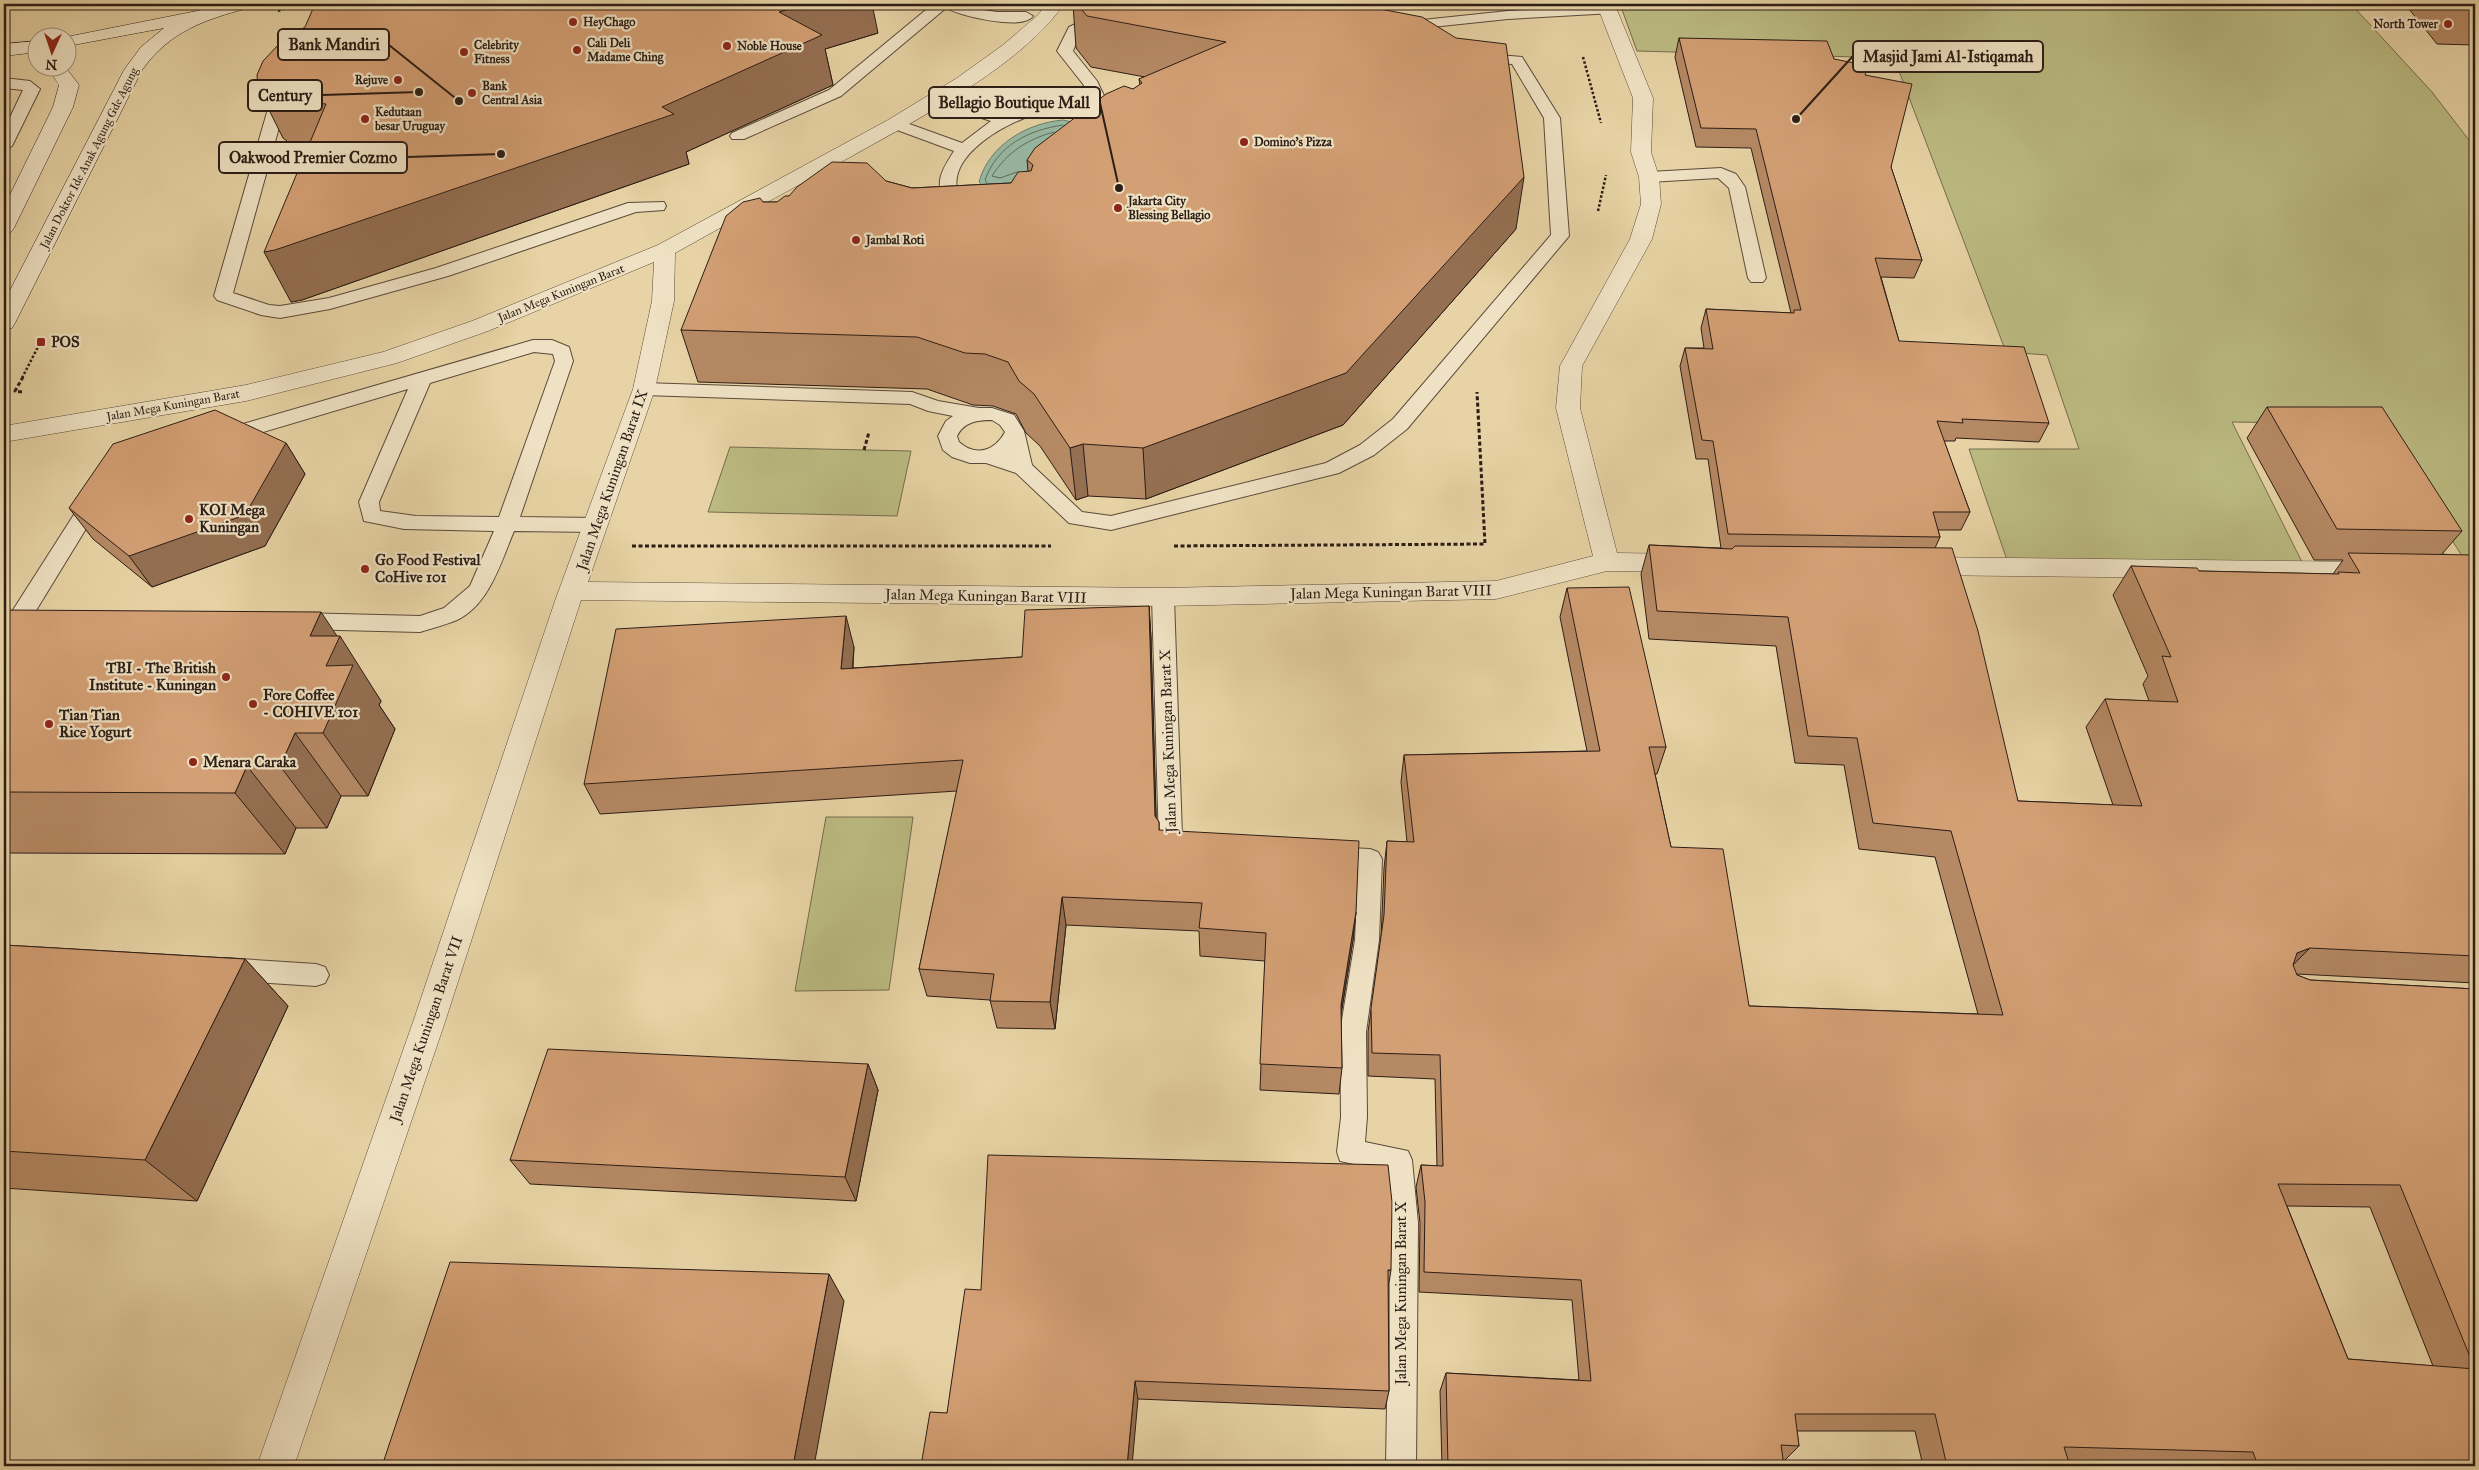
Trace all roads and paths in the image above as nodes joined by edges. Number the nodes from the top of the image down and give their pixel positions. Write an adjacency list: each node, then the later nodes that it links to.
1 (242, 4): 10 (street)
2 (296, 4): 9 (path)
3 (942, 4): 28 (lane)
4 (950, 4): 7 (lane)
5 (1014, 4): 7 (lane)
6 (1604, 7): 8 (lane); 32 (street)
7 (1042, 13): 20 (street, Jalan Mega Kuningan Barat)
8 (1571, 13): 12 (lane); 25 (path)
9 (272, 14)
10 (199, 16): 13 (street); 41 (street, Jalan Doktor Ide Anak Agung Gde Agung)
11 (1097, 18): 21 (lane)
12 (1387, 27)
13 (78, 38)
14 (4, 50): 15 (street)
15 (28, 50)
16 (1462, 57): 54 (lane)
17 (287, 70): 35 (lane)
18 (64, 78): 38 (street)
19 (4, 83): 29 (lane)
20 (937, 99): 23 (lane); 24 (street, Jalan Mega Kuningan Barat)
21 (1100, 104): 22 (lane); 23 (lane)
22 (1115, 118): 26 (lane); 27 (lane)
23 (1003, 120): 30 (lane)
24 (895, 124): 30 (lane); 39 (street, Jalan Mega Kuningan Barat)
25 (1602, 128)
26 (1128, 129)
27 (1106, 133)
28 (738, 136)
29 (4, 146)
30 (964, 149): 33 (lane)
31 (1608, 166): 37 (path)
32 (1649, 177): 40 (lane); 61 (street)
33 (946, 184): 34 (lane); 36 (lane)
34 (928, 188)
35 (658, 206)
36 (985, 207)
37 (1597, 215)
38 (4, 228)
39 (665, 250): 45 (street, Jalan Mega Kuningan Barat IX); 51 (street, Jalan Mega Kuningan Barat)
40 (1757, 278)
41 (4, 323)
42 (41, 342): 46 (path)
43 (422, 379): 52 (lane); 56 (lane); 56 (lane)
44 (1482, 385): 60 (path)
45 (644, 389): 47 (lane); 57 (street, Jalan Mega Kuningan Barat IX)
46 (23, 392)
47 (936, 407): 48 (lane); 49 (lane)
48 (978, 414): 49 (lane); 50 (lane)
49 (949, 433): 53 (lane)
50 (1014, 433): 53 (lane); 54 (lane)
51 (4, 434)
52 (205, 442)
53 (988, 457): 54 (lane)
54 (1022, 468)
55 (110, 479): 67 (lane)
56 (507, 524): 57 (lane); 68 (lane)
57 (596, 525): 65 (street, Jalan Mega Kuningan Barat IX)
58 (630, 546): 59 (path)
59 (1054, 546)
60 (1174, 546)
61 (1607, 562): 62 (street, Jalan Mega Kuningan Barat VIII); 66 (street, Jalan Mega Kuningan Barat VIII)
62 (1706, 563)
63 (1894, 565): 64 (street)
64 (2396, 572)
65 (572, 592): 66 (street, Jalan Mega Kuningan Barat VIII); 73 (street, Jalan Mega Kuningan Barat VII)
66 (1163, 597): 69 (lane, Jalan Mega Kuningan Barat X)
67 (22, 616)
68 (283, 621)
69 (1210, 848)
70 (1306, 855): 74 (lane, Jalan Mega Kuningan Barat X)
71 (199, 967): 72 (lane)
72 (316, 974)
73 (276, 1466)
74 (1401, 1466)

